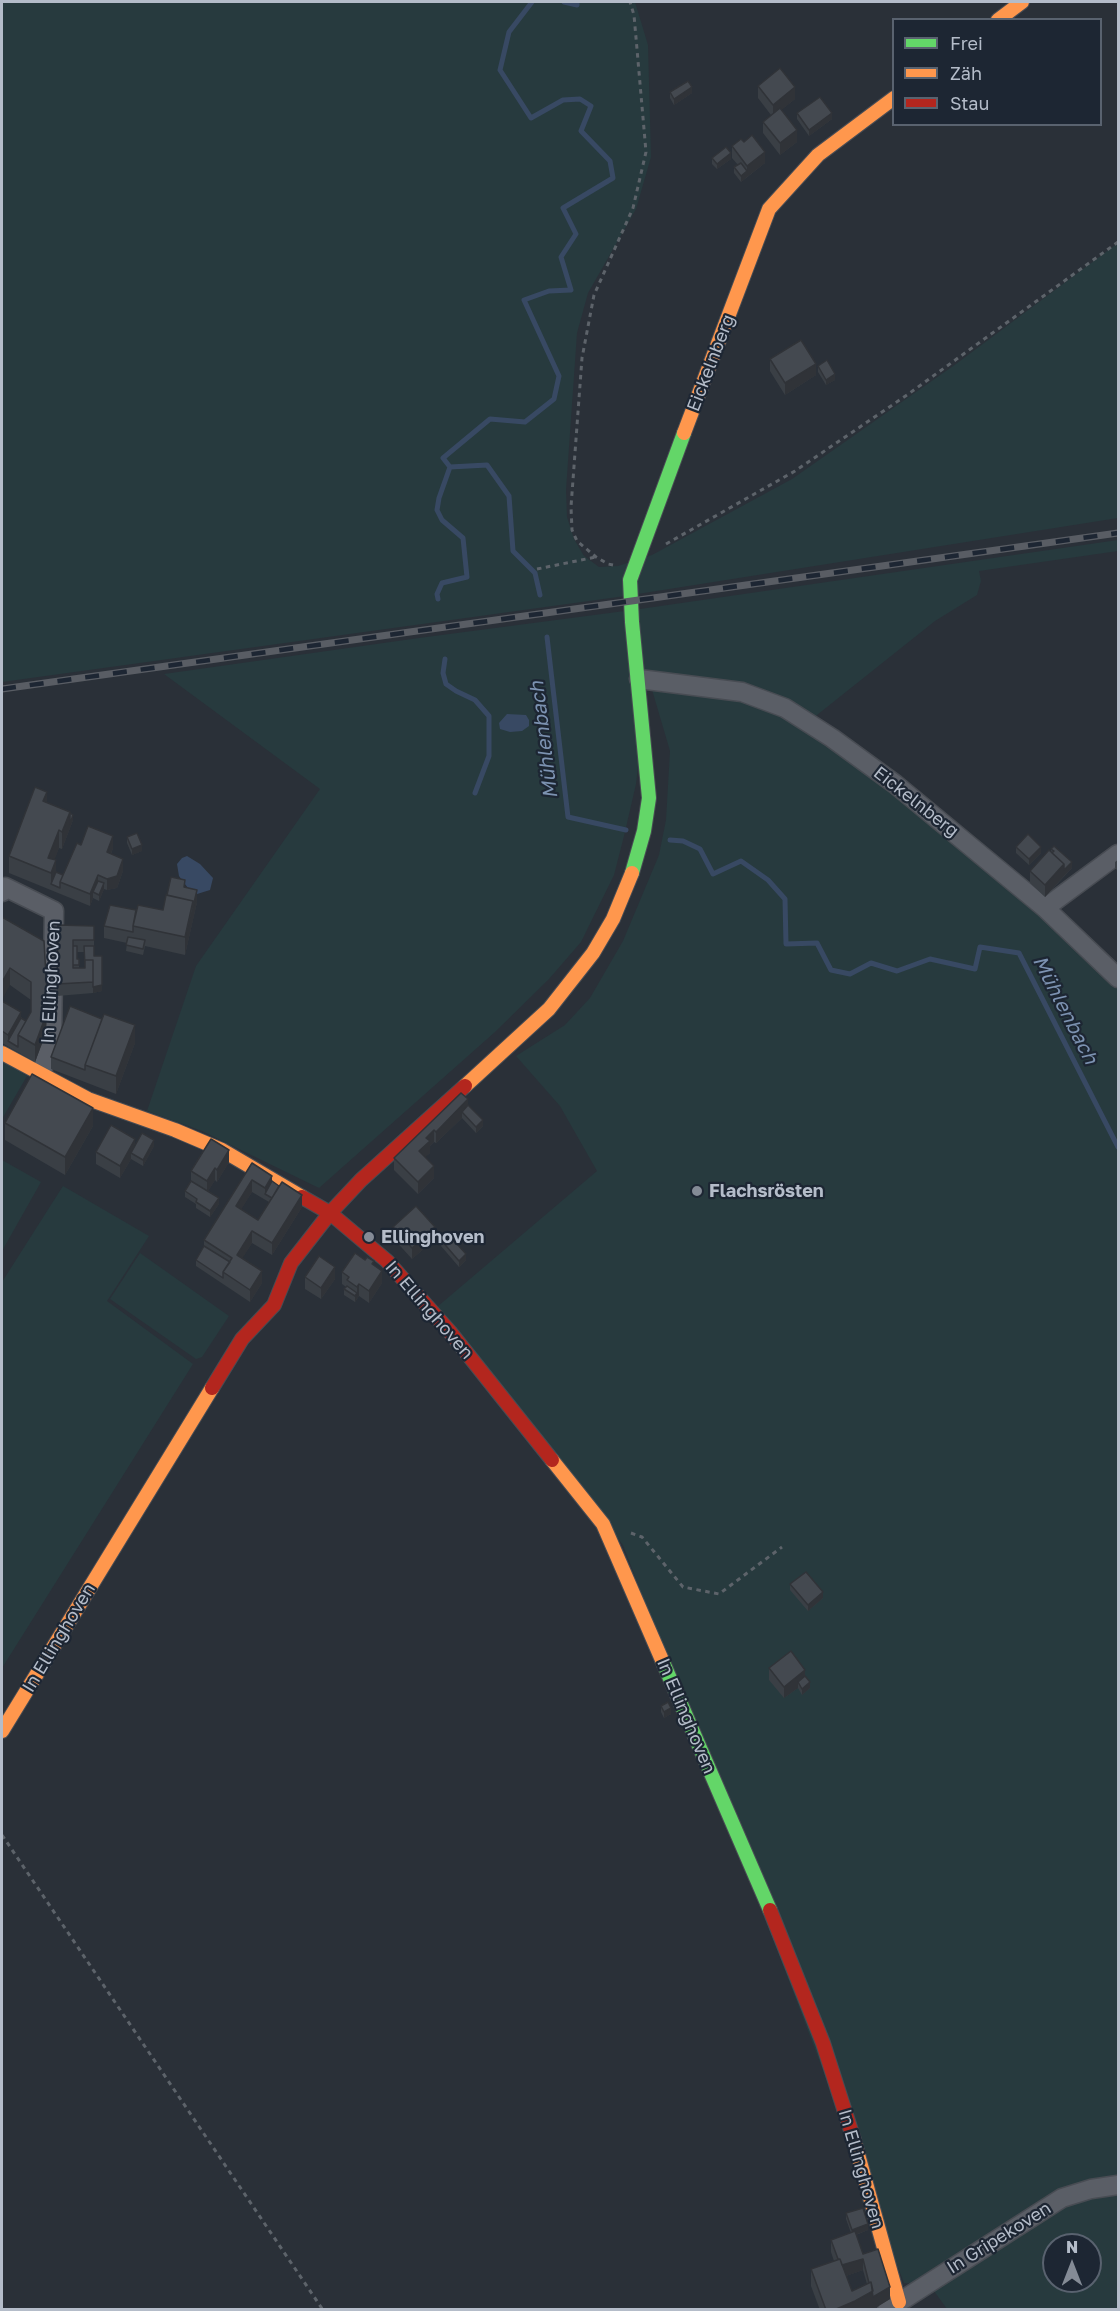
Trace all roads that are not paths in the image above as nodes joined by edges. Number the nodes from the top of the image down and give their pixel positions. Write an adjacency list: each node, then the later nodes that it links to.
1 (1022, 2): 2 (street)
2 (1001, 18)
3 (892, 100): 4 (street, Eickelnberg)
4 (639, 679): 5 (street, Eickelnberg); 8 (street, Eickelnberg)
5 (647, 761): 12 (street, In Ellinghoven)
6 (1119, 854): 8 (street)
7 (2, 892): 11 (street, In Ellinghoven)
8 (1045, 908): 9 (street, Eickelnberg)
9 (1119, 978)
10 (2, 1053): 11 (street, In Ellinghoven)
11 (41, 1075): 12 (street, In Ellinghoven)
12 (330, 1213): 13 (street, In Ellinghoven); 15 (street, In Ellinghoven)
13 (2, 1731)
14 (1119, 2185): 15 (street, In Gripekoven)
15 (893, 2306)

